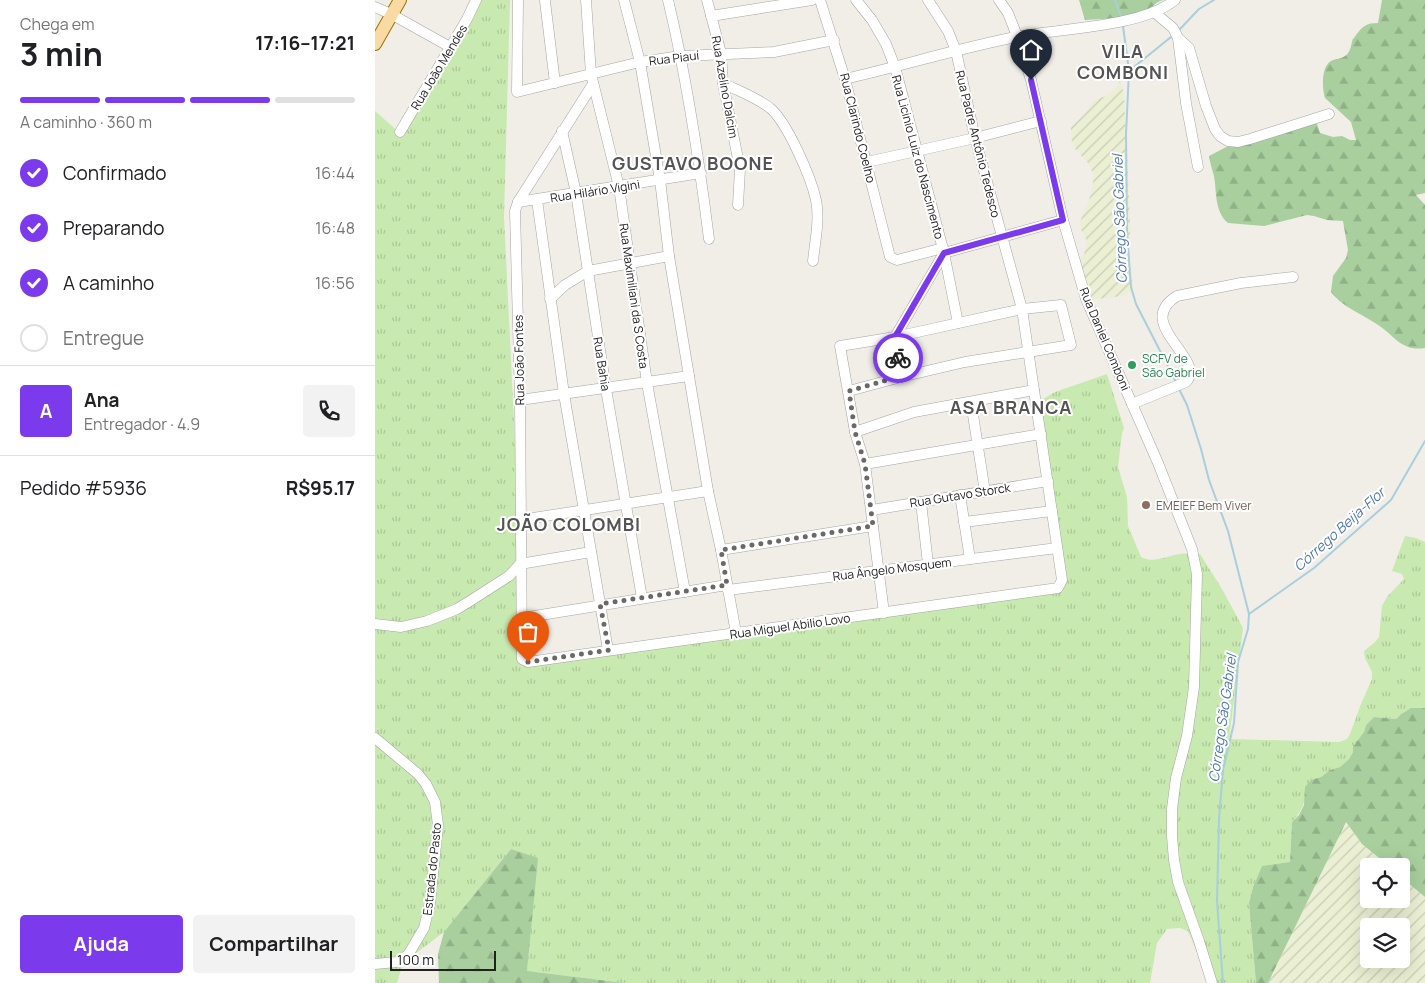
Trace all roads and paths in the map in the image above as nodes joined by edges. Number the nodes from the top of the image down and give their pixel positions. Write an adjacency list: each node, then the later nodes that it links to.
1 (400, 0): 17 (main road)
2 (476, 0): 23 (street, Rua João Mendes)
3 (518, 0): 31 (street, Rua Piauí)
4 (586, 0): 29 (street, Rua Maximiliani da S Costa)
5 (624, 0): 27 (street)
6 (668, 0): 26 (street)
7 (707, 0): 18 (street, Rua Azelino Dalcim)
8 (812, 0): 18 (street)
9 (820, 0): 21 (street, Rua Clarindo Coelho)
10 (856, 0): 28 (street, Rua Licinio Luiz do Nascimento)
11 (928, 0): 24 (street, Rua Padre Antônio Tedesco)
12 (999, 0): 19 (street, Rua Daniel Comboni)
13 (1175, 0): 16 (street)
14 (545, 1): 31 (street)
15 (375, 8): 17 (street)
16 (1154, 12): 19 (street); 20 (street)
17 (391, 14): 22 (main road); 23 (street)
18 (711, 16): 25 (street, Rua Azelino Dalcim)
19 (1017, 36): 24 (street); 34 (street, Rua Daniel Comboni)
20 (1178, 38): 33 (street); 40 (street)
21 (834, 40): 25 (street, Rua Piauí); 30 (street, Rua Clarindo Coelho)
22 (375, 44)
23 (450, 47): 36 (street, Rua João Mendes)
24 (956, 51): 28 (street); 37 (street, Rua Padre Antônio Tedesco)
25 (721, 54): 26 (street, Rua Piauí); 32 (street, Rua Azelino Dalcim)
26 (681, 56): 27 (street, Rua Piauí); 41 (street)
27 (640, 62): 29 (street, Rua Piauí); 42 (street)
28 (895, 68): 30 (street); 38 (street, Rua Licinio Luiz do Nascimento)
29 (592, 79): 31 (street, Rua Piauí); 35 (street, Rua João Fontes); 43 (street, Rua Maximiliani da S Costa)
30 (845, 80): 39 (street, Rua Clarindo Coelho)
31 (555, 83)
32 (723, 83): 47 (street, Rua Azelino Dalcim); 53 (street)
33 (1329, 114)
34 (1041, 120): 37 (street); 48 (street, Rua Daniel Comboni)
35 (562, 131): 44 (street, Rua Bahia); 46 (street, Rua João Fontes)
36 (400, 132)
37 (975, 138): 38 (street); 49 (street, Rua Padre Antônio Tedesco)
38 (916, 150): 39 (street); 51 (street, Rua Licinio Luiz do Nascimento)
39 (867, 162): 51 (street, Rua Clarindo Coelho)
40 (1198, 166)
41 (701, 173): 42 (street, Rua Hilário Vigini); 50 (street)
42 (660, 180): 43 (street, Rua Hilário Vigini); 52 (street)
43 (619, 187): 44 (street, Rua Hilário Vigini); 54 (street, Rua Maximiliani da S Costa)
44 (576, 194): 45 (street, Rua Hilário Vigini); 55 (street, Rua Bahia)
45 (537, 200): 46 (street, Rua Hilário Vigini); 57 (street)
46 (518, 202): 69 (street, Rua João Fontes)
47 (738, 205)
48 (1063, 220): 49 (street); 71 (street, Rua Daniel Comboni)
49 (1001, 237): 51 (street); 58 (street, Rua Padre Antônio Tedesco)
50 (709, 239)
51 (943, 251): 59 (street, Rua Licinio Luiz do Nascimento); 60 (street)
52 (669, 256): 54 (street); 62 (street)
53 (813, 261)
54 (629, 262): 55 (street); 64 (street, Rua Maximiliani da S Costa)
55 (588, 272): 57 (street); 65 (street, Rua Bahia)
56 (1293, 277): 71 (street)
57 (550, 299): 68 (street)
58 (1022, 309): 59 (street); 61 (street, Rua Padre Antônio Tedesco); 61 (street)
59 (958, 323): 60 (street)
60 (895, 337): 63 (street); 67 (street)
61 (1029, 353): 63 (street); 66 (street, Rua Padre Antônio Tedesco)
62 (689, 376): 64 (street); 77 (street)
63 (901, 376): 67 (street)
64 (647, 383): 65 (street); 80 (street, Rua Maximiliani da S Costa)
65 (606, 389): 68 (street); 82 (street, Rua Bahia)
66 (1034, 390): 70 (street); 73 (street, Rua Padre Antônio Tedesco)
67 (849, 391): 72 (street)
68 (565, 394): 69 (street); 83 (street)
69 (520, 400): 86 (street, Rua João Fontes)
70 (971, 402): 72 (street); 74 (street)
71 (1132, 404): 109 (street, Rua Daniel Comboni)
72 (855, 432): 75 (street)
73 (1041, 434): 74 (street); 76 (street, Rua Padre Antônio Tedesco)
74 (978, 444): 75 (street); 78 (street)
75 (865, 464): 84 (street)
76 (1048, 481): 78 (street, Rua Gutavo Storck); 85 (street, Rua Padre Antônio Tedesco)
77 (708, 491): 80 (street); 90 (street)
78 (985, 492): 79 (street, Rua Gutavo Storck)
79 (960, 495): 81 (street, Rua Gutavo Storck); 87 (street)
80 (667, 497): 82 (street); 98 (street, Rua Maximiliani da S Costa)
81 (921, 502): 84 (street, Rua Gutavo Storck); 94 (street)
82 (626, 504): 83 (street); 99 (street, Rua Bahia)
83 (585, 510): 86 (street); 91 (street)
84 (872, 510): 88 (street)
85 (1052, 510): 87 (street); 89 (street, Rua Padre Antônio Tedesco)
86 (520, 520): 93 (street, Rua João Fontes)
87 (964, 522): 92 (street)
88 (873, 526): 90 (street); 95 (street)
89 (1057, 548): 92 (street, Rua Ângelo Mosquem); 97 (street, Rua Padre Antônio Tedesco)
90 (721, 550): 96 (street)
91 (591, 552): 93 (street); 100 (street)
92 (969, 559): 94 (street, Rua Ângelo Mosquem)
93 (520, 564): 102 (street, Rua João Fontes); 103 (street)
94 (927, 564): 95 (street, Rua Ângelo Mosquem)
95 (879, 570): 96 (street, Rua Ângelo Mosquem); 101 (street)
96 (728, 588): 98 (street, Rua Ângelo Mosquem); 104 (street)
97 (1058, 588): 101 (street, Rua Miguel Abilio Lovo)
98 (685, 592): 99 (street, Rua Ângelo Mosquem)
99 (642, 598): 100 (street, Rua Ângelo Mosquem)
100 (600, 604): 102 (street, Rua Ângelo Mosquem); 105 (street)
101 (884, 613): 104 (street, Rua Miguel Abilio Lovo)
102 (522, 618): 106 (street, Rua João Fontes)
103 (375, 624)
104 (736, 633): 105 (street, Rua Miguel Abilio Lovo)
105 (609, 650): 106 (street, Rua Miguel Abilio Lovo)
106 (522, 659)
107 (375, 738): 108 (street, Estrada do Pasto)
108 (375, 964)
109 (1211, 982)

